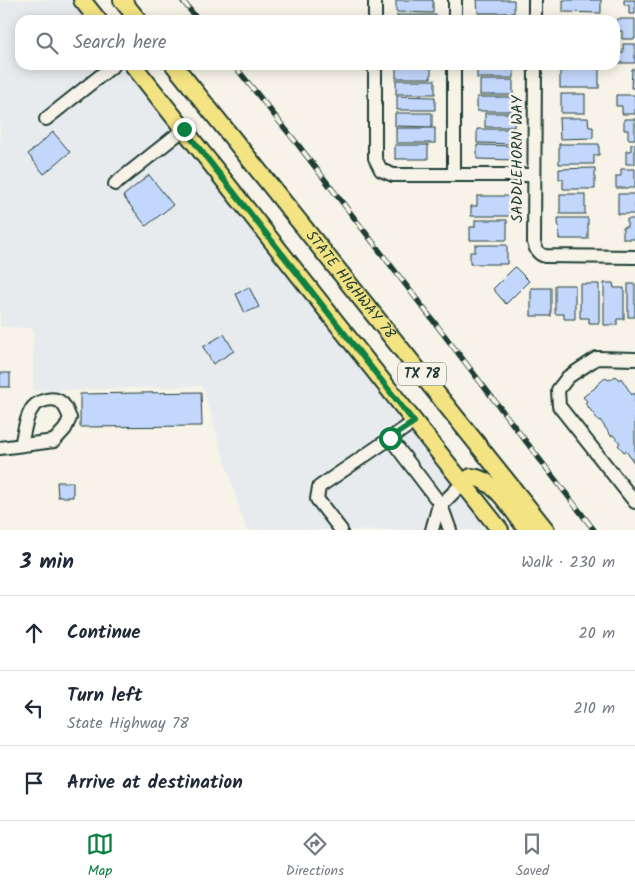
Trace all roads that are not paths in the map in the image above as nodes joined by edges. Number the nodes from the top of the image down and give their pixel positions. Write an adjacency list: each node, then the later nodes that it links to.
1 (82, 0): 6 (main road)
2 (122, 0): 7 (main road)
3 (375, 0): 8 (street)
4 (455, 0): 9 (street)
5 (535, 0): 10 (street)
6 (94, 15)
7 (134, 15)
8 (375, 15)
9 (455, 15)
10 (535, 15)
11 (108, 70): 17 (street)
12 (137, 70): 18 (main road, TX 78)
13 (178, 70): 36 (main road, STATE HIGHWAY 78 / TX 78)
14 (375, 70): 19 (street)
15 (454, 70): 19 (street)
16 (534, 70): 20 (street, SADDLEHORN WAY)
17 (46, 119)
18 (184, 129): 21 (street); 24 (main road, TX 78)
19 (454, 175): 20 (street)
20 (534, 175): 22 (street, SADDLEHORN WAY)
21 (115, 184)
22 (635, 257)
23 (635, 359): 29 (street)
24 (414, 422): 25 (street); 28 (main road, TX 78)
25 (390, 438): 30 (street); 31 (street)
26 (21, 445): 27 (street)
27 (0, 448)
28 (463, 483): 30 (street); 34 (main road, TX 78); 35 (main road)
29 (635, 502)
30 (441, 505): 32 (street); 33 (street)
31 (341, 530)
32 (432, 530)
33 (450, 530)
34 (500, 530)
35 (527, 530)
36 (546, 530)

